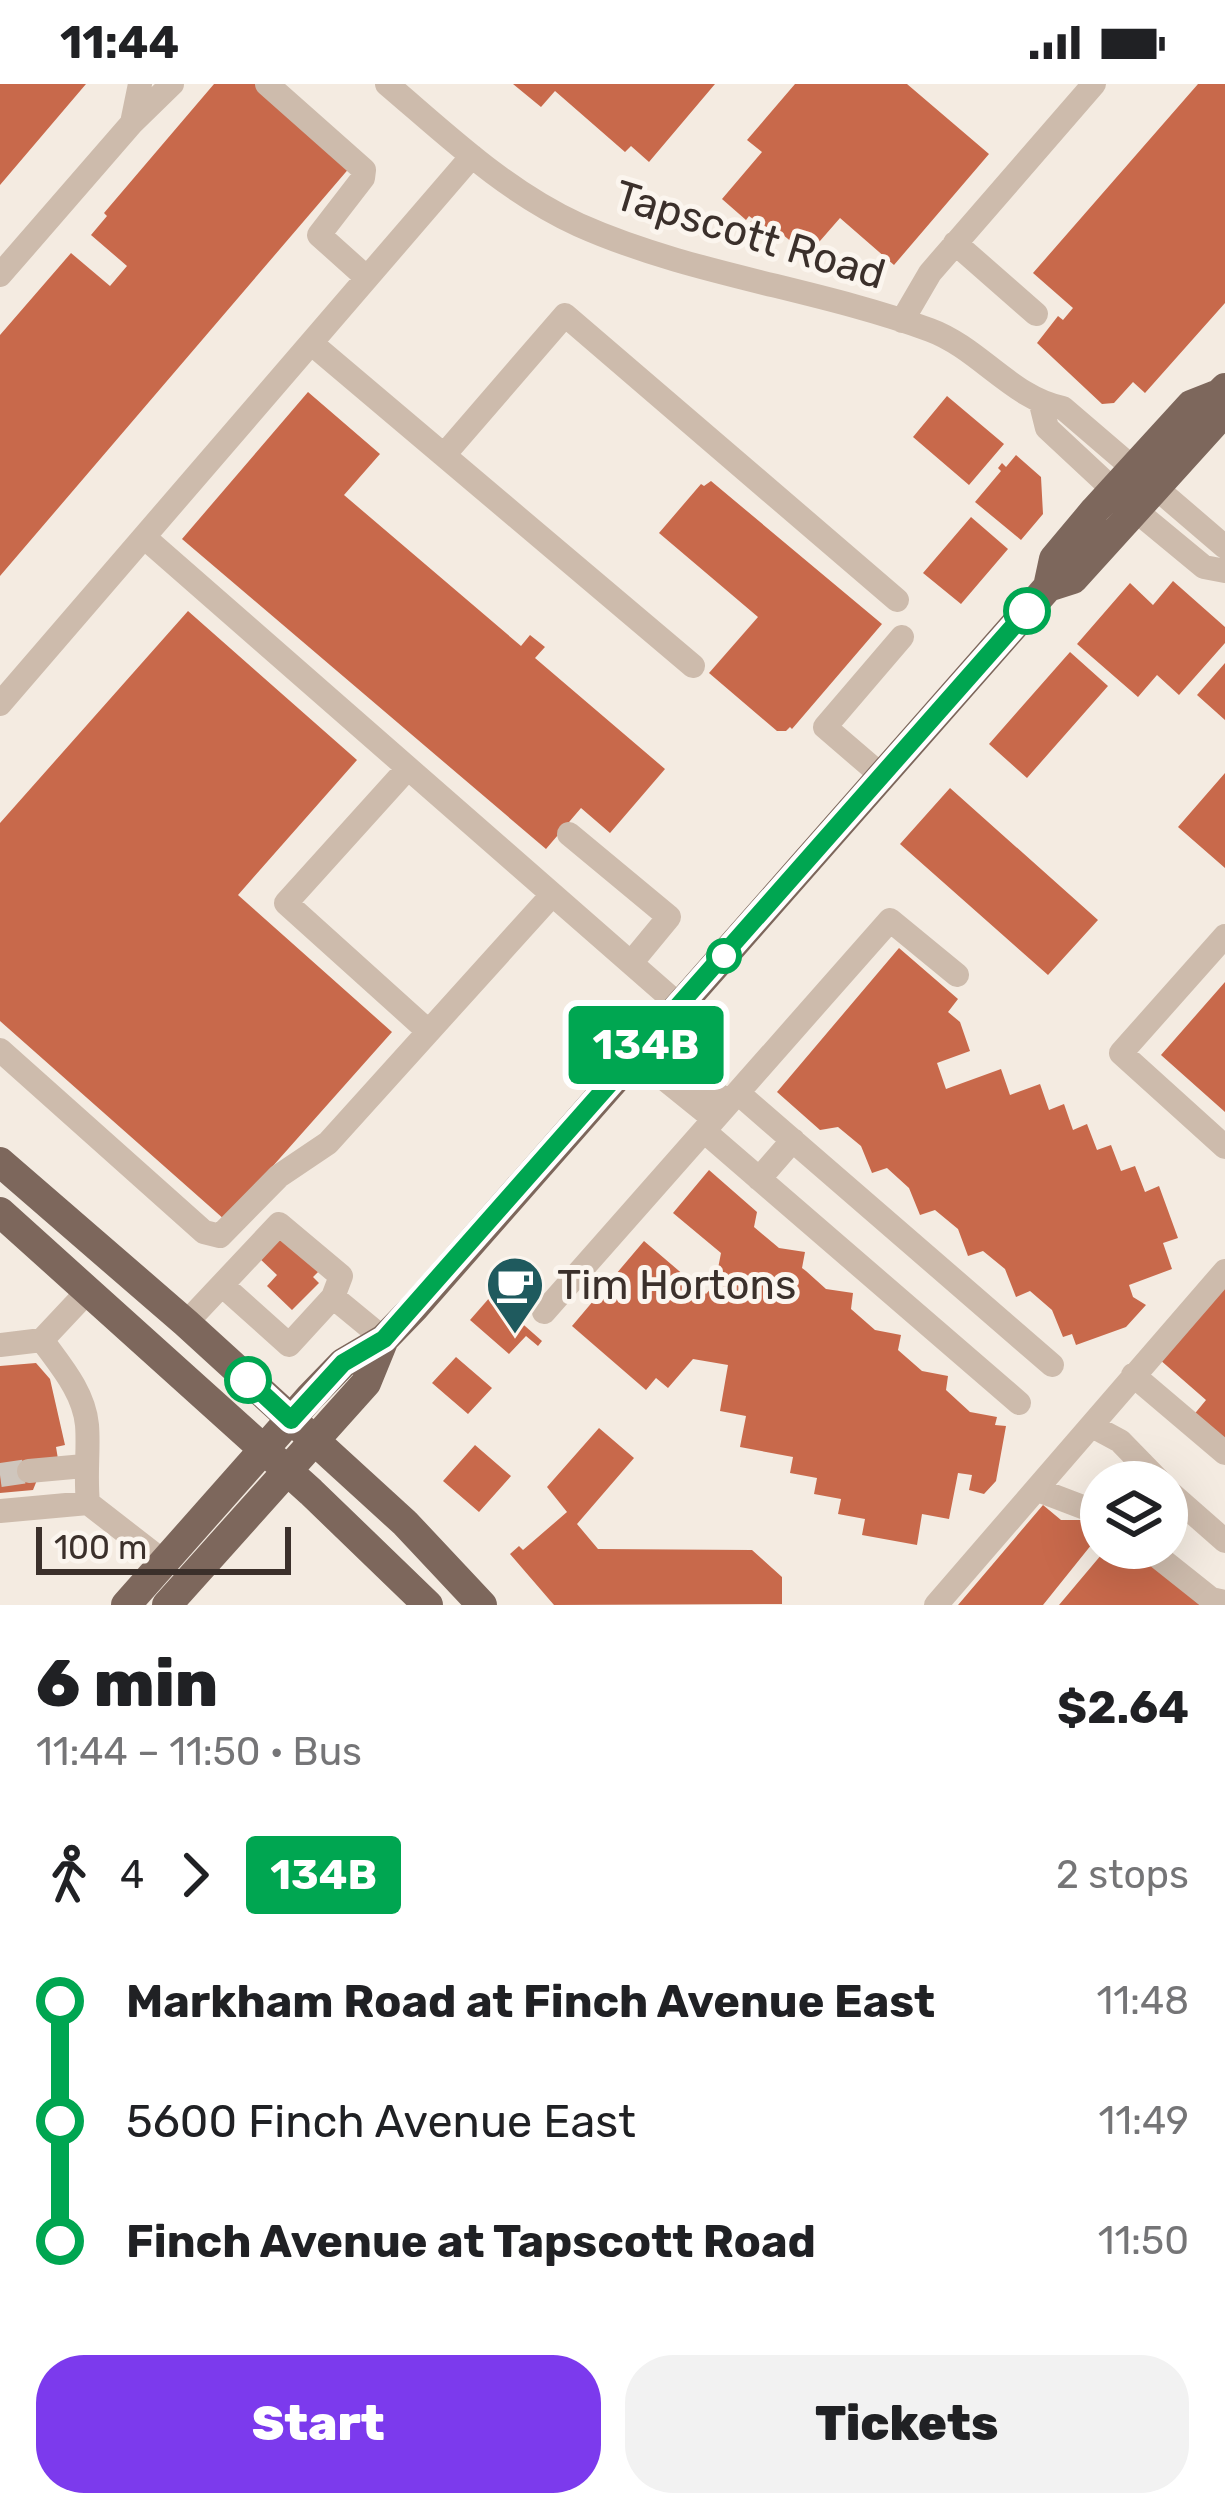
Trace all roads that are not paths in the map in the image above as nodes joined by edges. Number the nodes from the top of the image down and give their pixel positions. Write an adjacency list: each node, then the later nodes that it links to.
1 (140, 84): 6 (street)
2 (172, 84): 6 (street)
3 (267, 84): 10 (street)
4 (387, 84): 7 (street, Tapscott Road)
5 (1094, 84): 8 (street)
6 (132, 123): 9 (street)
7 (472, 156): 10 (street); 12 (street, Tapscott Road)
8 (955, 243): 11 (street); 12 (street)
9 (0, 275)
10 (367, 278): 13 (street)
11 (1036, 314)
12 (902, 321): 16 (street, Tapscott Road)
13 (311, 343): 15 (street); 17 (street)
14 (1222, 391): 16 (main road)
15 (444, 455): 20 (street); 22 (street)
16 (1135, 489): 18 (street, Tapscott Road); 19 (street, Tapscott Road); 25 (main road)
17 (144, 537): 23 (street); 24 (street)
18 (1225, 547)
19 (1225, 571)
20 (897, 600)
21 (902, 637): 25 (street)
22 (693, 666)
23 (0, 704)
24 (408, 768): 27 (street); 32 (street)
25 (882, 776): 31 (main road)
26 (569, 834): 29 (street)
27 (552, 895): 29 (street); 32 (street)
28 (1225, 936): 37 (street)
29 (631, 963): 31 (street)
30 (957, 975): 35 (street)
31 (680, 1006): 33 (main road)
32 (428, 1031): 34 (street)
33 (644, 1047): 35 (street); 47 (main road)
34 (0, 1050)
35 (721, 1112): 36 (street); 39 (street); 45 (street)
36 (793, 1140): 39 (street); 50 (street)
37 (1225, 1147)
38 (0, 1162): 46 (main road)
39 (759, 1179): 52 (street)
40 (0, 1212): 43 (main road)
41 (1225, 1270): 51 (street)
42 (222, 1285): 44 (street); 44 (street); 46 (street)
43 (88, 1291): 48 (street); 58 (main road)
44 (333, 1297): 47 (street)
45 (544, 1312)
46 (185, 1323): 53 (main road)
47 (384, 1339): 53 (main road); 55 (main road)
48 (42, 1340): 49 (street); 59 (street)
49 (0, 1345)
50 (1052, 1365)
51 (1133, 1375): 54 (street); 56 (street)
52 (1019, 1403)
53 (291, 1420): 55 (main road); 58 (main road)
54 (1094, 1427): 57 (street); 61 (street)
55 (314, 1442): 58 (main road); 73 (main road)
56 (1225, 1453)
57 (1140, 1461)
58 (276, 1462): 67 (main road); 71 (main road); 72 (main road)
59 (84, 1466): 60 (street); 62 (street)
60 (29, 1471)
61 (1038, 1490): 63 (street); 74 (street)
62 (88, 1502): 65 (street); 67 (street)
63 (1080, 1506)
64 (1188, 1508): 66 (street)
65 (0, 1511)
66 (1225, 1541)
67 (164, 1562): 70 (main road)
68 (1173, 1569): 69 (street)
69 (1225, 1602)
70 (126, 1605)
71 (167, 1605)
72 (428, 1605)
73 (482, 1605)
74 (936, 1605)

